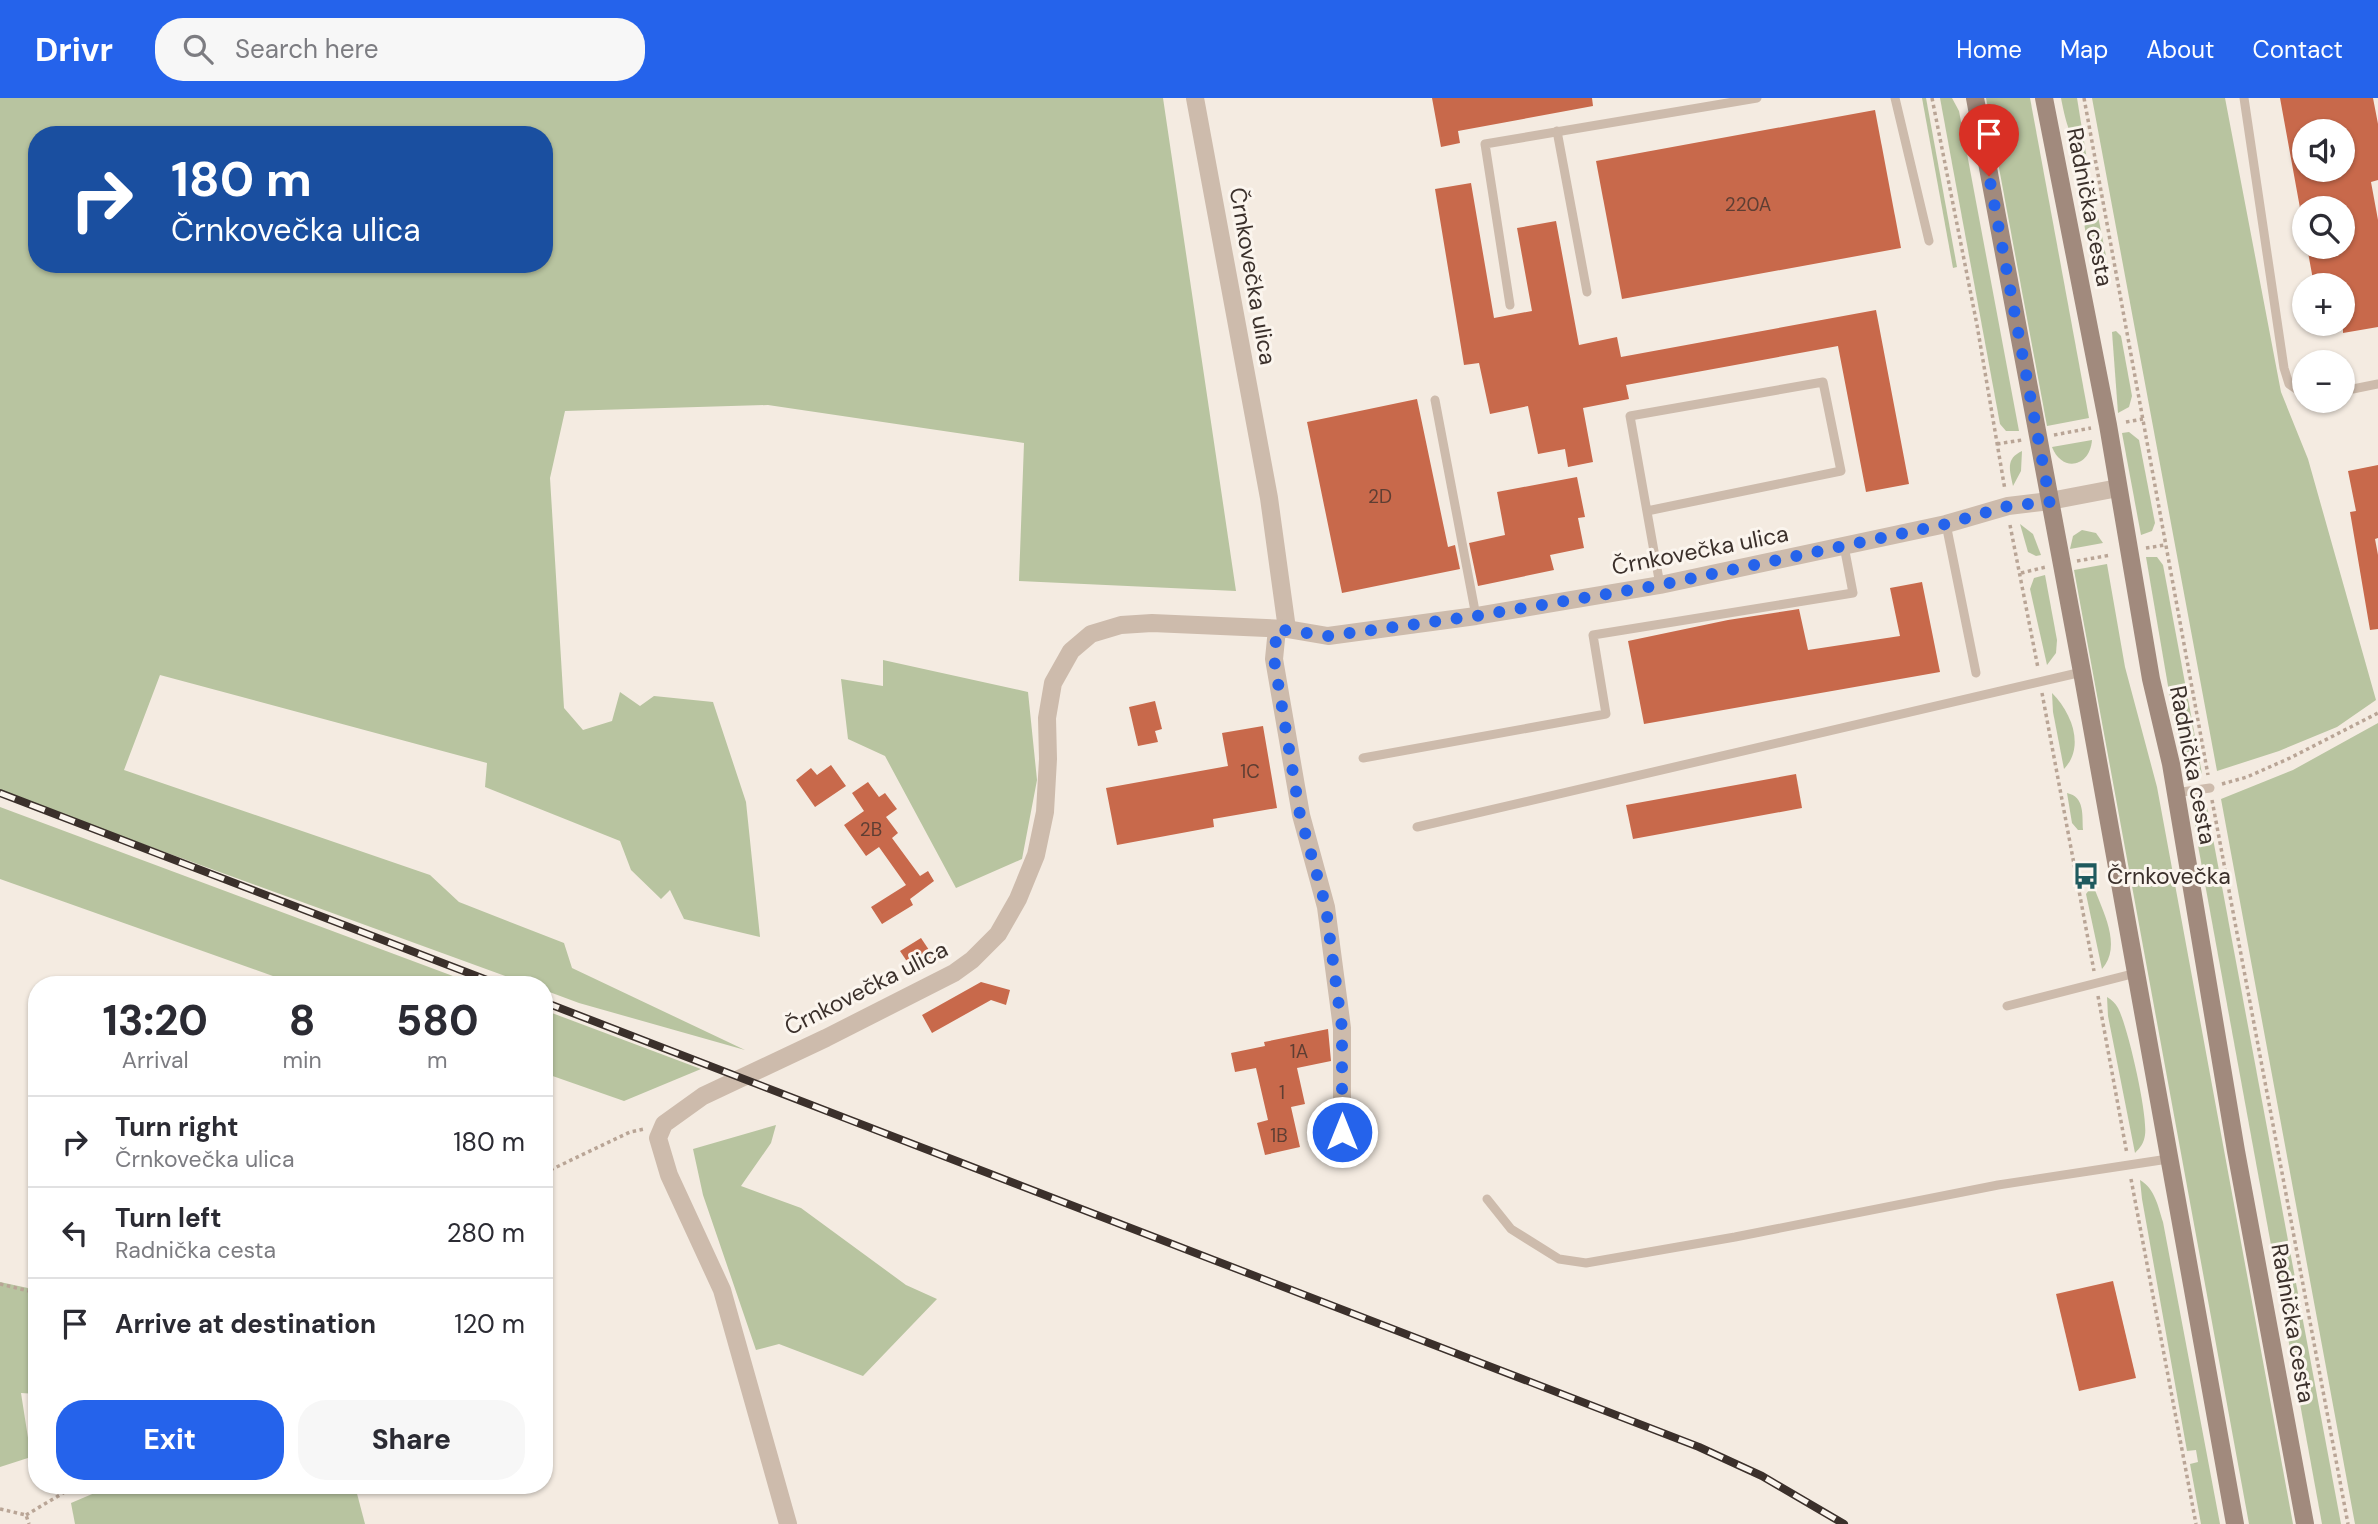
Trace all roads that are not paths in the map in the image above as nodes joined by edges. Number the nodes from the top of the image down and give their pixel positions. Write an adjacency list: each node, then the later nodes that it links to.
1 (1195, 98): 22 (street, Črnkovečka ulica)
2 (1756, 98): 7 (lane)
3 (1895, 98): 8 (lane)
4 (1975, 98): 16 (main road)
5 (2044, 98): 15 (main road, Radnička cesta)
6 (2244, 98): 12 (lane)
7 (1557, 131): 9 (lane); 10 (lane)
8 (1929, 242)
9 (1587, 292)
10 (1510, 305)
11 (2378, 384): 13 (lane)
12 (2292, 386)
13 (2355, 389)
14 (1435, 400): 21 (lane)
15 (2118, 488): 16 (street, Črnkovečka ulica); 27 (main road, Radnička cesta)
16 (2050, 502): 18 (street, Črnkovečka ulica); 23 (main road)
17 (1647, 511): 17 (lane); 20 (lane)
18 (1946, 524): 19 (street, Črnkovečka ulica); 24 (lane)
19 (1844, 546): 20 (street, Črnkovečka ulica); 25 (lane)
20 (1660, 585): 21 (street, Črnkovečka ulica)
21 (1476, 616): 22 (street, Črnkovečka ulica)
22 (1282, 629): 31 (street); 34 (street, Črnkovečka ulica)
23 (2082, 672): 28 (lane); 29 (main road)
24 (1976, 673)
25 (1363, 758)
26 (2210, 788): 27 (lane)
27 (2175, 793): 36 (main road, Radnička cesta)
28 (1417, 827)
29 (2136, 973): 30 (lane); 32 (main road)
30 (2007, 1006)
31 (1342, 1132)
32 (2168, 1159): 33 (lane); 35 (main road)
33 (1487, 1199)
34 (788, 1524)
35 (2235, 1524)
36 (2305, 1524)

